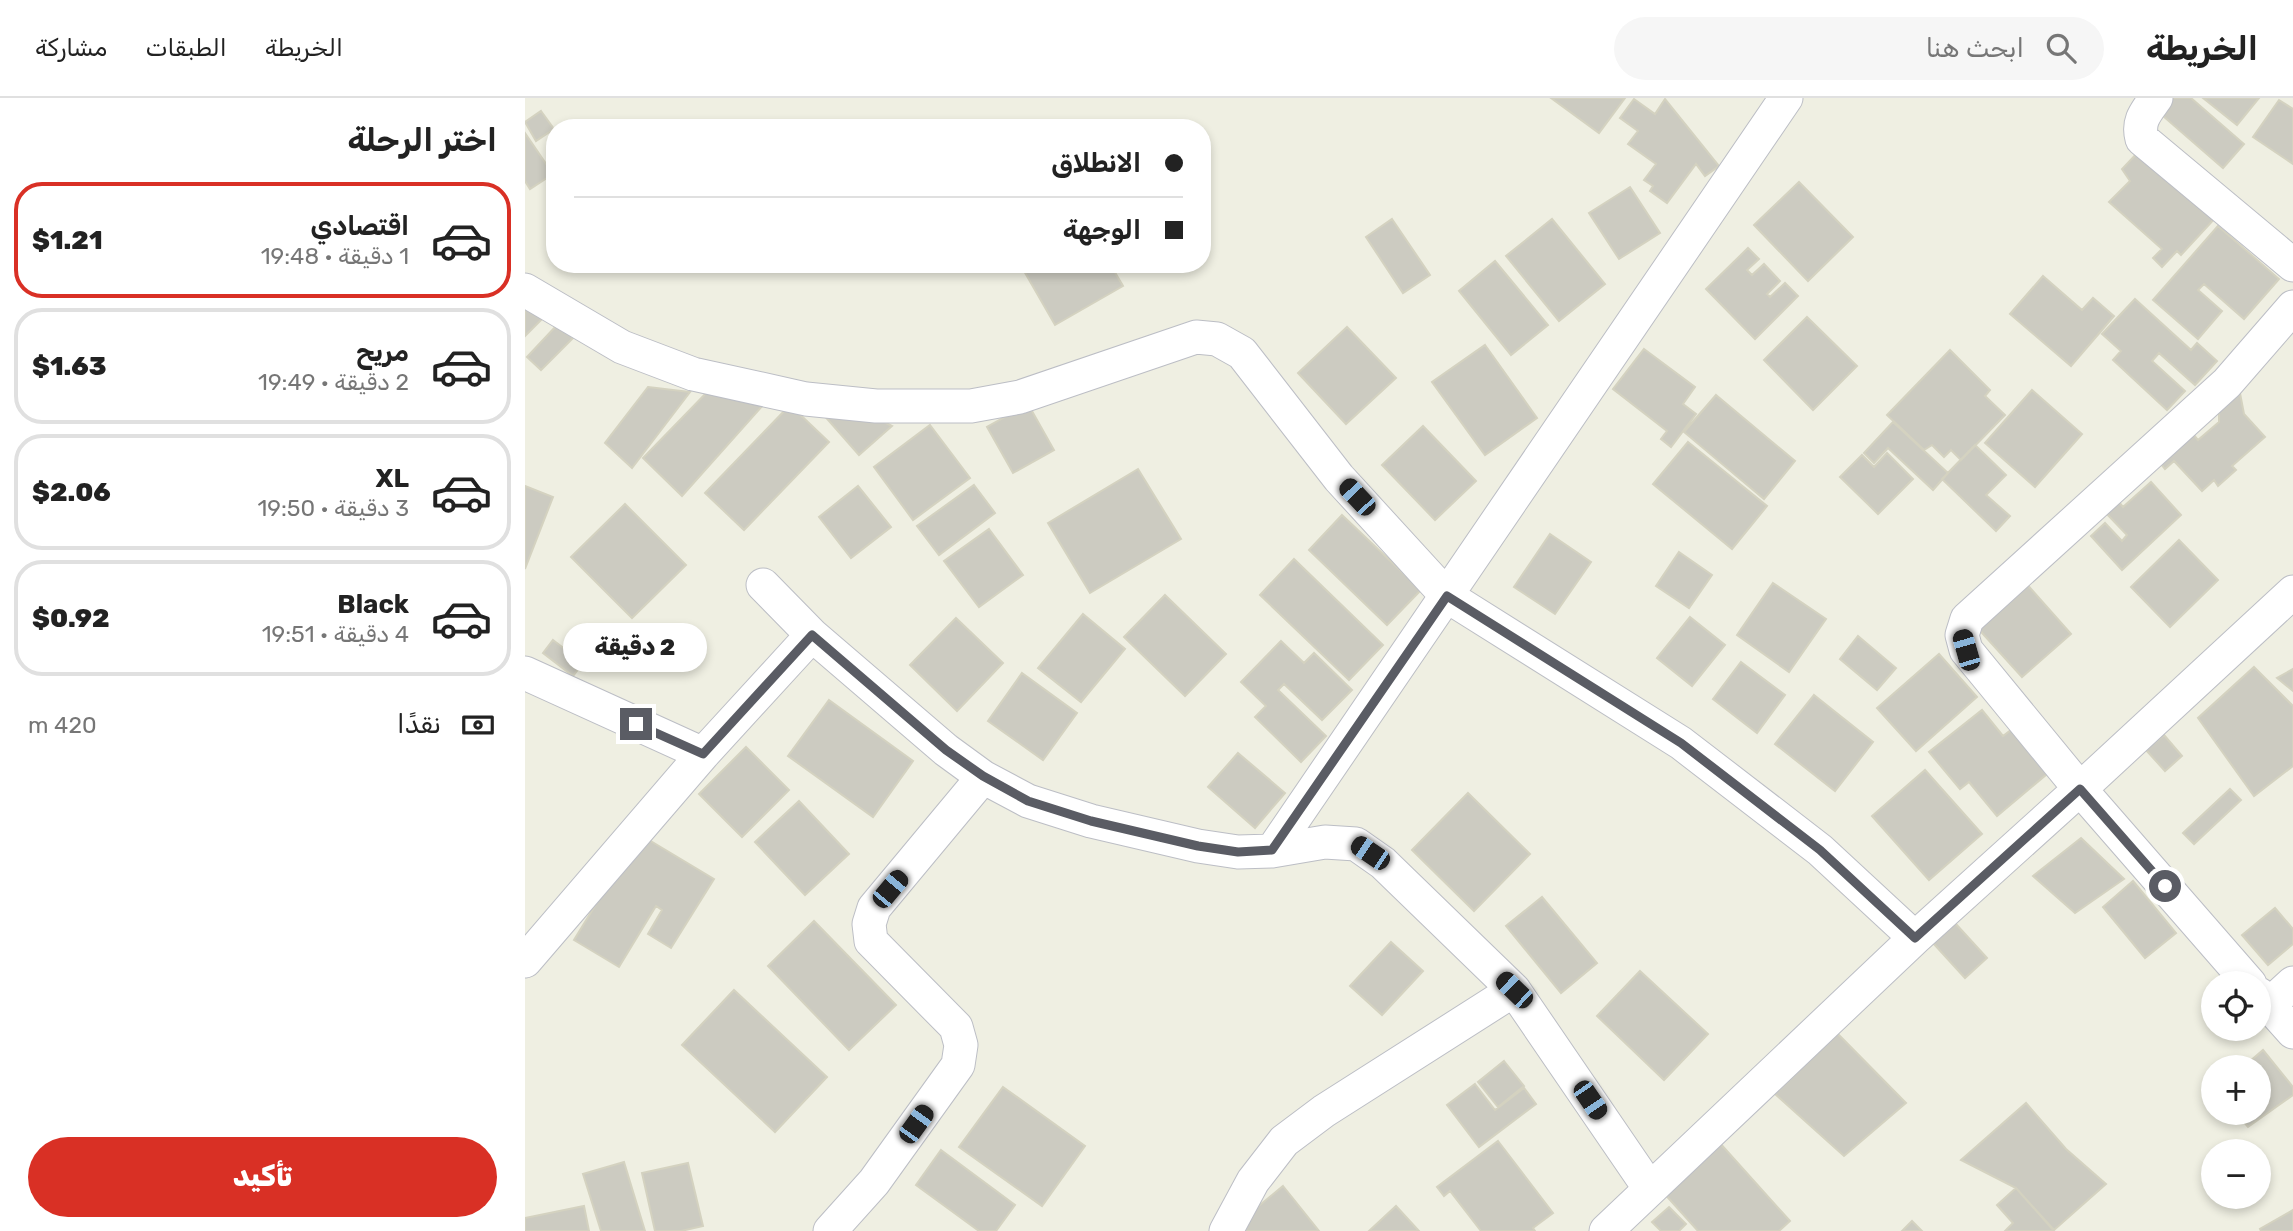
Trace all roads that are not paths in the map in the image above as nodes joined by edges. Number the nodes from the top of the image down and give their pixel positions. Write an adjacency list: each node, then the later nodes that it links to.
1 (1786, 98): 8 (street)
2 (2156, 98): 3 (street)
3 (2293, 265)
4 (525, 290): 8 (street)
5 (2293, 307): 13 (street)
6 (763, 584): 9 (street)
7 (2293, 592): 13 (street)
8 (1447, 596): 14 (street); 15 (street)
9 (812, 635): 11 (street); 12 (street)
10 (525, 673): 11 (street)
11 (703, 754): 16 (street)
12 (983, 776): 14 (street); 24 (street)
13 (2080, 789): 15 (street); 17 (street)
14 (1272, 850): 19 (street)
15 (1915, 938): 23 (street)
16 (525, 961)
17 (2239, 971)
18 (2293, 983): 20 (street)
19 (1514, 990): 23 (street); 25 (street)
20 (2271, 990)
21 (2271, 1007): 22 (street)
22 (2293, 1032)
23 (1650, 1189): 26 (street)
24 (830, 1231)
25 (1226, 1231)
26 (1606, 1231)

